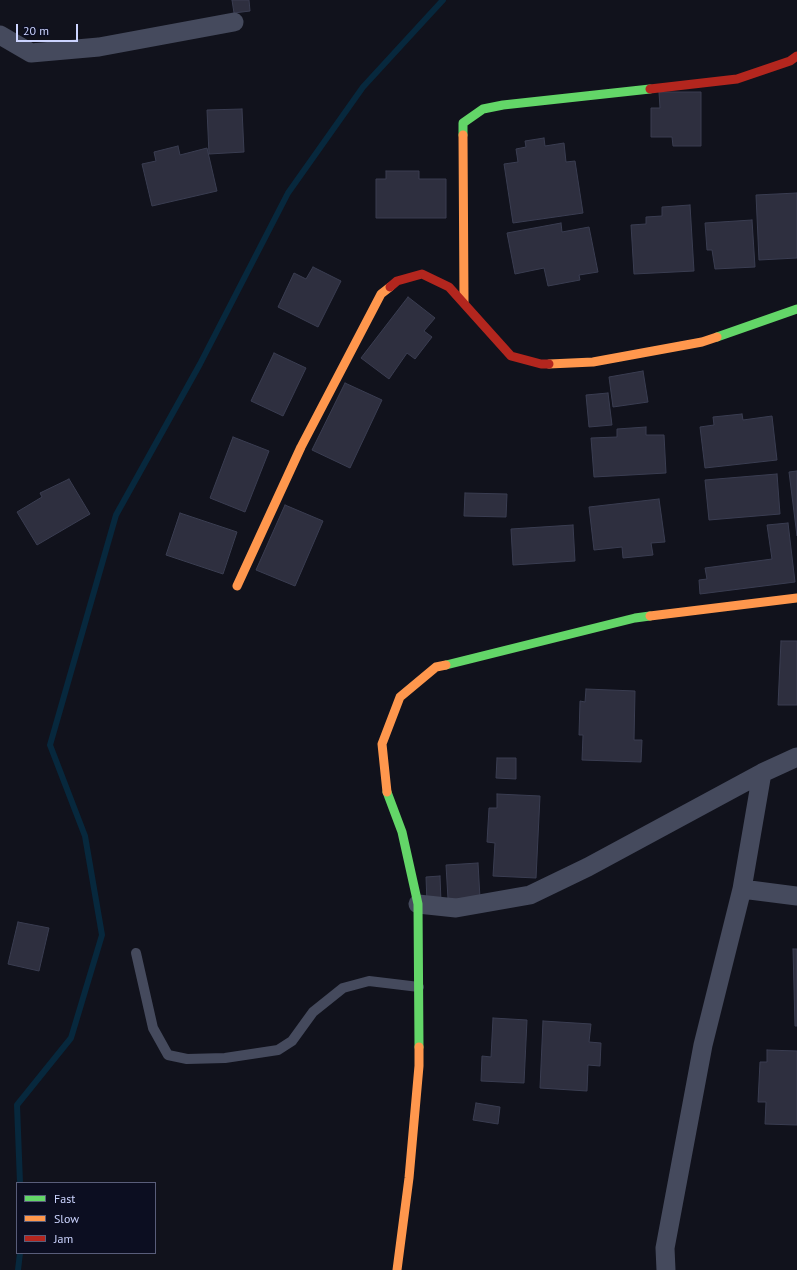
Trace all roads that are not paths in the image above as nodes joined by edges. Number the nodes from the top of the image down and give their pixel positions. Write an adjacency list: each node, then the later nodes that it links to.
1 (234, 22): 2 (street)
2 (0, 35)
3 (797, 56): 4 (street)
4 (464, 302): 5 (street); 6 (street)
5 (797, 310)
6 (237, 586)
7 (797, 598): 12 (street)
8 (797, 757): 9 (street)
9 (762, 773): 10 (street); 12 (street)
10 (742, 889): 11 (street); 16 (street)
11 (797, 896)
12 (418, 904): 14 (street)
13 (136, 954): 14 (lane)
14 (419, 987): 15 (street)
15 (397, 1270)
16 (666, 1270)

